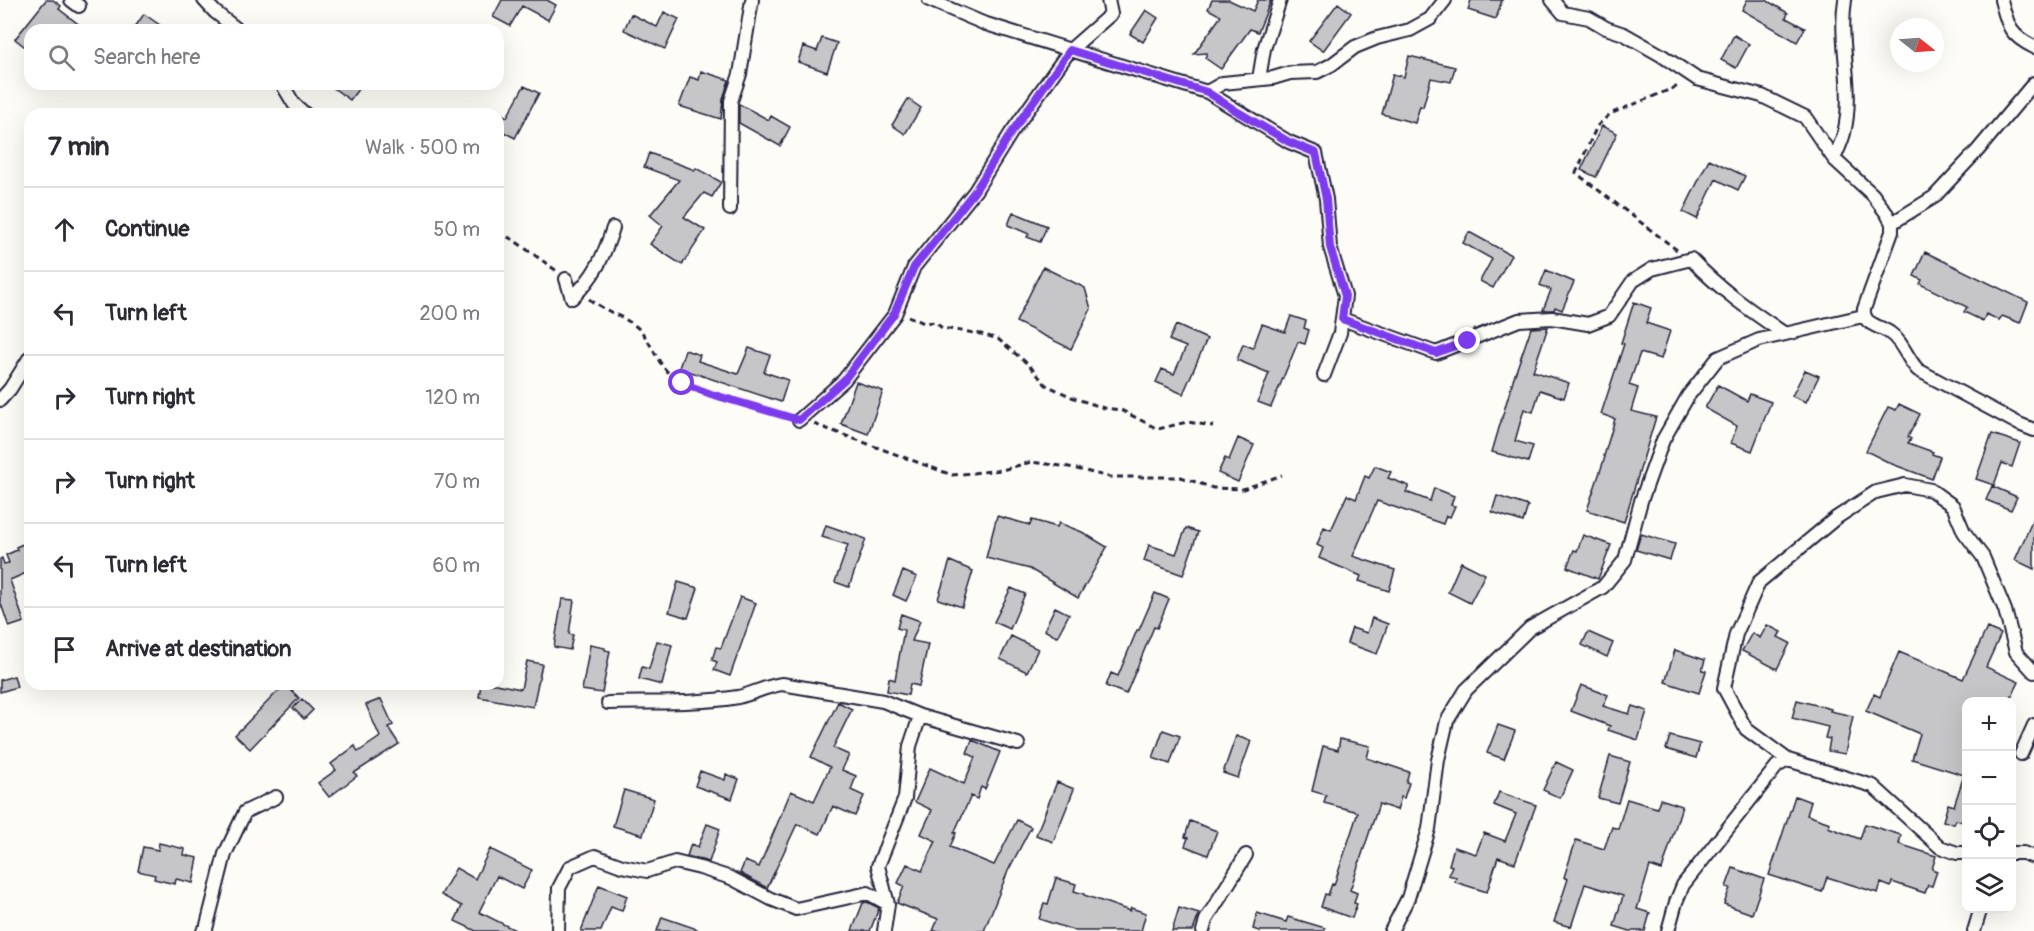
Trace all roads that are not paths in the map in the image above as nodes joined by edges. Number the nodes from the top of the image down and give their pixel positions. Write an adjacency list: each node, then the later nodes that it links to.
1 (204, 0): 10 (street)
2 (752, 0): 19 (street)
3 (929, 0): 12 (street)
4 (1108, 0): 12 (street)
5 (1280, 0): 13 (street)
6 (1445, 0): 13 (street)
7 (1552, 0): 18 (street)
8 (1845, 0): 18 (street)
9 (2001, 0): 11 (street)
10 (230, 24)
11 (2034, 47)
12 (1070, 50): 16 (street); 30 (street)
13 (1259, 80): 16 (street)
14 (2034, 83): 20 (street)
15 (286, 90): 17 (street)
16 (1207, 92): 24 (street)
17 (298, 108)
18 (1834, 159): 20 (street)
19 (730, 209)
20 (1892, 223): 23 (street)
21 (613, 228): 22 (street)
22 (566, 279)
23 (1863, 316): 25 (street); 31 (street)
24 (1342, 319): 25 (street); 27 (street)
25 (1785, 334): 50 (street)
26 (24, 364): 28 (street)
27 (1324, 375)
28 (5, 386): 29 (street)
29 (0, 400)
30 (799, 420)
31 (2034, 430)
32 (2034, 672): 38 (street)
33 (608, 703): 34 (street)
34 (920, 716): 36 (street); 44 (street)
35 (2034, 725): 37 (street)
36 (1018, 744)
37 (2021, 754)
38 (1788, 760): 40 (street); 51 (street)
39 (276, 797): 46 (street)
40 (1962, 853)
41 (2016, 853): 43 (street)
42 (1246, 855): 49 (street)
43 (2034, 857)
44 (888, 904): 47 (street); 48 (street)
45 (1980, 913): 52 (street)
46 (203, 931)
47 (558, 931)
48 (884, 931)
49 (1203, 931)
50 (1390, 931)
51 (1668, 931)
52 (1974, 931)

